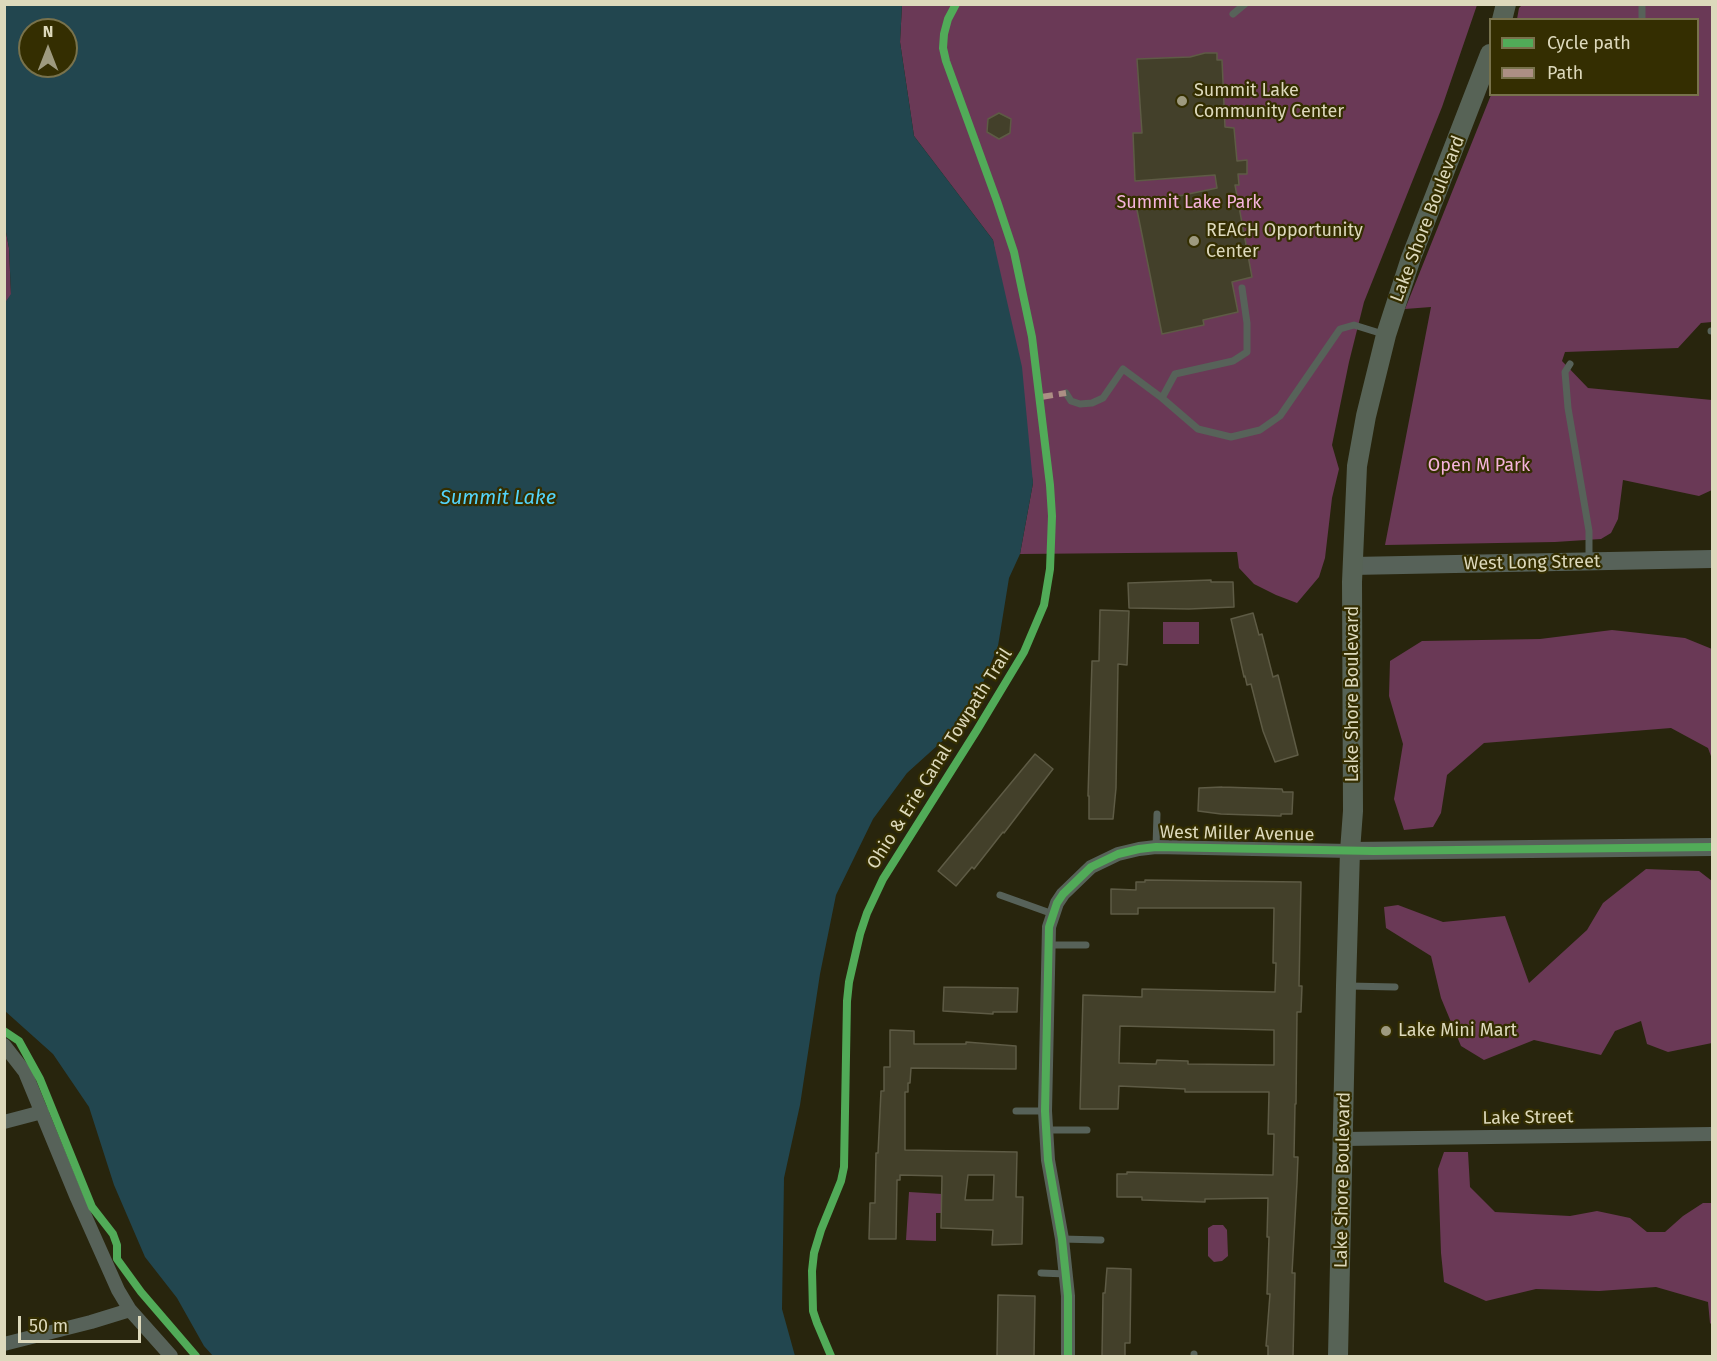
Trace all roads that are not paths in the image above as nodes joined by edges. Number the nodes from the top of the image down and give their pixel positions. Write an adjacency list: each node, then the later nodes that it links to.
1 (1245, 4): 2 (lane)
2 (1233, 14)
3 (1489, 59): 5 (main road, Lake Shore Boulevard)
4 (1242, 288): 8 (lane)
5 (1386, 335): 8 (lane); 11 (main road, Lake Shore Boulevard)
6 (1570, 364): 10 (lane)
7 (1066, 393): 8 (lane)
8 (1162, 398)
9 (1713, 559): 10 (street, West Long Street)
10 (1589, 562): 11 (street, West Long Street)
11 (1352, 566): 15 (main road, Lake Shore Boulevard)
12 (1157, 814): 13 (lane)
13 (1156, 847): 15 (street, West Miller Avenue); 17 (street, West Miller Avenue)
14 (1713, 847): 15 (street, West Miller Avenue)
15 (1350, 851): 20 (main road, Lake Shore Boulevard)
16 (1000, 895): 17 (lane)
17 (1053, 914): 18 (street, West Miller Avenue)
18 (1048, 945): 19 (lane); 24 (street, West Miller Avenue)
19 (1086, 945)
20 (1346, 986): 21 (lane); 30 (main road, Lake Shore Boulevard)
21 (1395, 987)
22 (4, 1045): 25 (street)
23 (1016, 1111): 24 (lane)
24 (1045, 1111): 27 (street, West Miller Avenue)
25 (42, 1112): 26 (street); 35 (street)
26 (4, 1122)
27 (1046, 1130): 28 (lane); 31 (street, West Miller Avenue)
28 (1087, 1130)
29 (1713, 1134): 30 (street, Lake Street)
30 (1344, 1139): 39 (main road, Lake Shore Boulevard)
31 (1062, 1239): 32 (lane); 34 (street, West Miller Avenue)
32 (1101, 1240)
33 (1041, 1273): 34 (lane)
34 (1066, 1274): 38 (street, West Miller Avenue)
35 (130, 1310): 36 (street); 37 (street)
36 (4, 1344)
37 (171, 1356)
38 (1068, 1356)
39 (1338, 1356)

